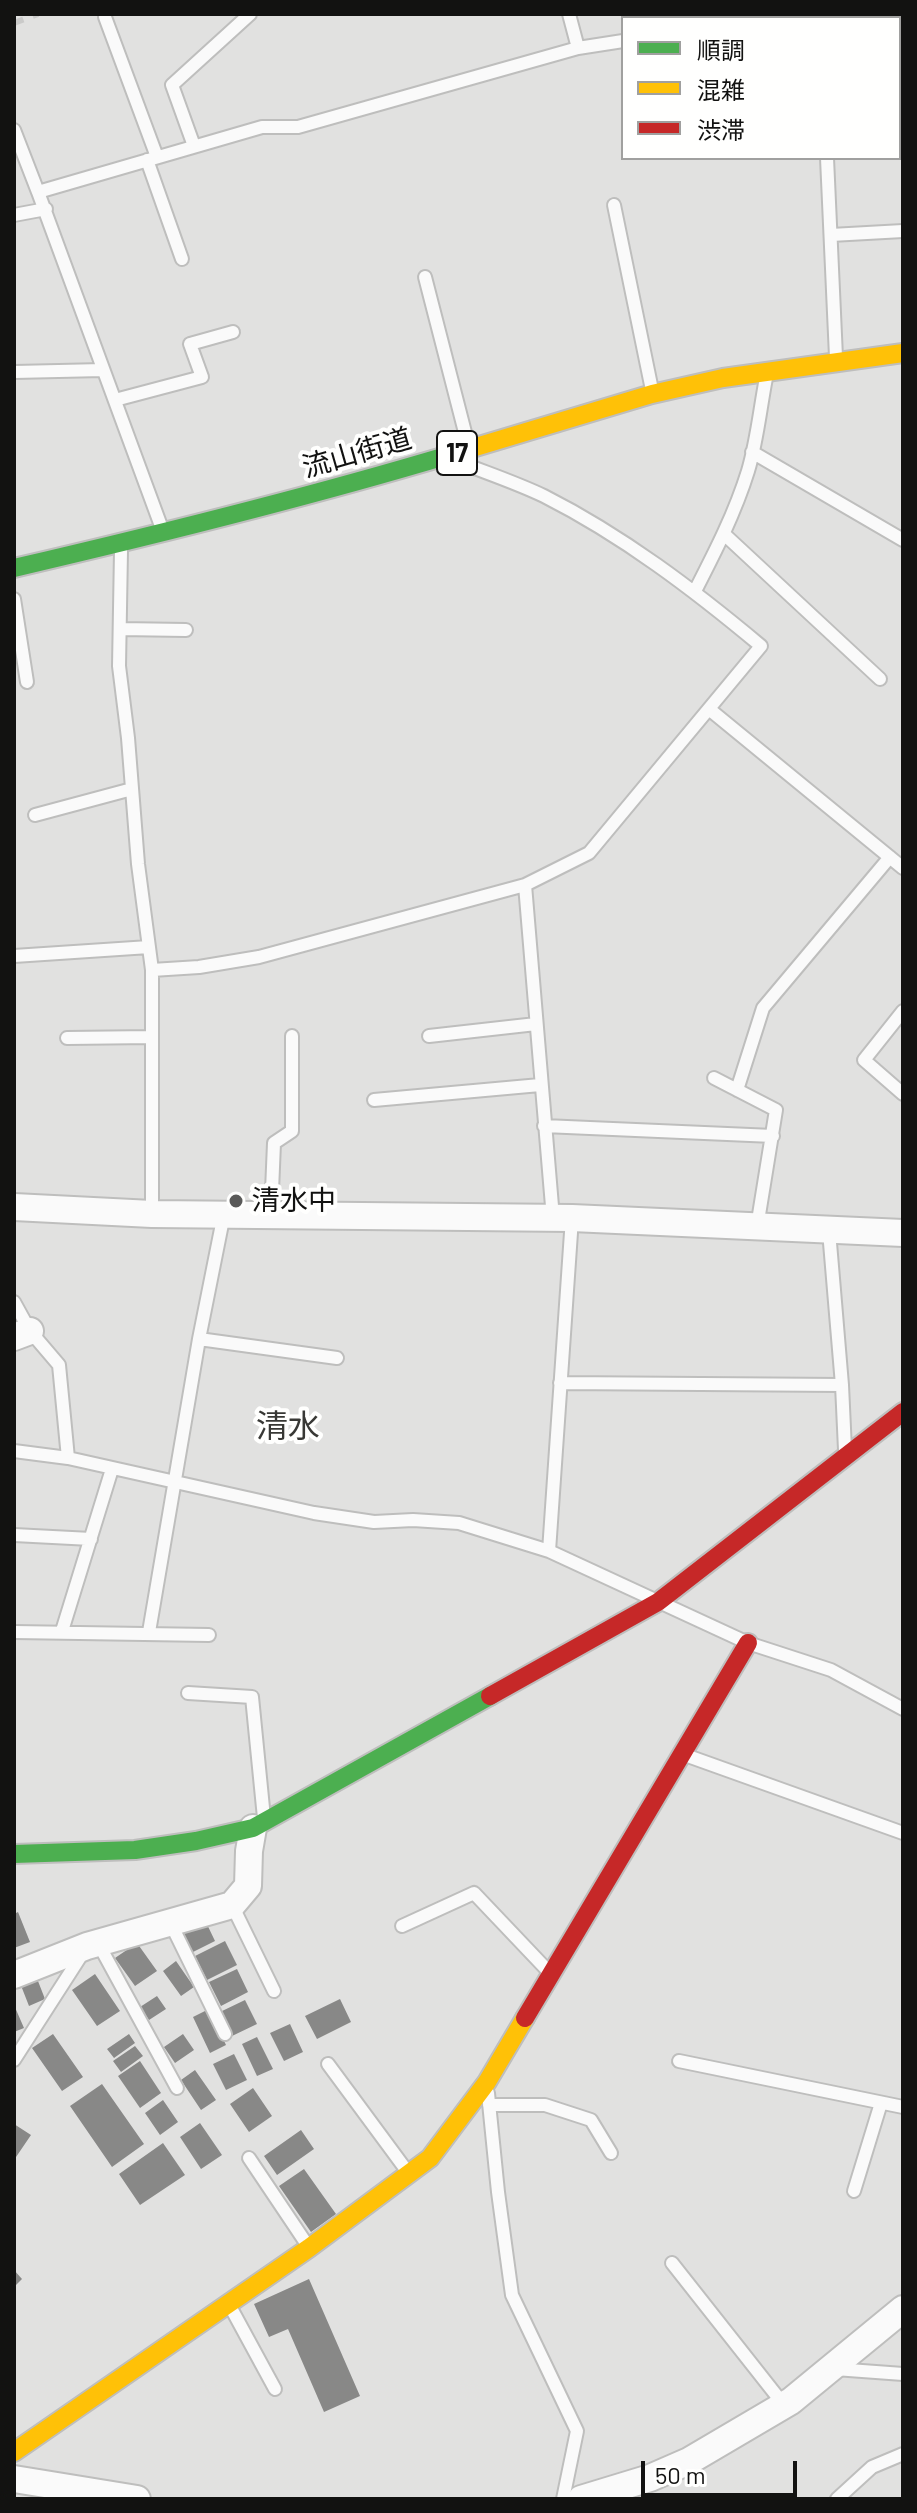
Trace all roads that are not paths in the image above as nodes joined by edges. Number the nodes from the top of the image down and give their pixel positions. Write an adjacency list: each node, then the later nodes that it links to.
1 (250, 14): 7 (lane)
2 (569, 14): 5 (lane)
3 (105, 17): 8 (lane)
4 (621, 41): 5 (lane)
5 (578, 48): 7 (lane)
6 (14, 130): 10 (lane)
7 (194, 146): 8 (lane)
8 (152, 158): 10 (lane); 16 (lane)
9 (827, 160): 15 (lane)
10 (38, 192): 12 (lane)
11 (614, 205): 24 (lane)
12 (46, 209): 13 (lane); 21 (lane)
13 (14, 215)
14 (903, 231): 15 (lane)
15 (831, 235): 20 (lane)
16 (182, 259)
17 (425, 277): 26 (lane)
18 (233, 332): 25 (lane)
19 (903, 353): 20 (street, 流山街道 / 17)
20 (836, 360): 22 (street, 流山街道 / 17)
21 (103, 370): 23 (lane); 25 (lane)
22 (767, 371): 24 (street, 流山街道 / 17); 27 (lane)
23 (14, 372)
24 (652, 394): 26 (street, 流山街道 / 17)
25 (115, 400): 29 (lane)
26 (469, 449): 28 (street, 流山街道 / 17)
27 (752, 452): 30 (lane); 31 (lane)
28 (444, 457): 29 (street, 流山街道 / 17); 34 (lane)
29 (163, 533): 32 (street, 流山街道 / 17)
30 (724, 534): 34 (lane); 38 (lane)
31 (903, 539)
32 (121, 543): 33 (street, 流山街道 / 17); 36 (lane)
33 (14, 568)
34 (695, 591): 40 (lane)
35 (14, 599): 39 (lane)
36 (120, 629): 37 (lane); 41 (lane)
37 (186, 630)
38 (880, 679)
39 (27, 682)
40 (709, 709): 43 (lane); 45 (lane)
41 (132, 789): 42 (lane); 46 (lane)
42 (35, 815)
43 (890, 857): 44 (lane); 57 (lane)
44 (903, 868)
45 (525, 885): 48 (lane); 50 (lane)
46 (149, 947): 47 (lane); 48 (lane)
47 (14, 956)
48 (152, 970): 53 (lane)
49 (903, 1011): 58 (lane)
50 (536, 1024): 52 (lane); 56 (lane)
51 (292, 1036): 65 (lane)
52 (429, 1036)
53 (152, 1037): 54 (lane); 63 (lane)
54 (67, 1038)
55 (714, 1078): 57 (lane)
56 (540, 1085): 59 (lane); 60 (lane)
57 (737, 1090): 61 (lane)
58 (903, 1094)
59 (374, 1100)
60 (544, 1126): 61 (lane); 66 (lane)
61 (773, 1136): 67 (lane)
62 (14, 1207): 63 (street)
63 (152, 1214): 64 (street)
64 (224, 1214): 65 (street); 72 (lane)
65 (271, 1215): 66 (street)
66 (563, 1218): 67 (street); 74 (lane)
67 (757, 1227): 68 (street)
68 (829, 1231): 69 (street); 75 (lane)
69 (903, 1233)
70 (14, 1302): 71 (lane)
71 (22, 1334): 79 (lane)
72 (199, 1339): 73 (lane); 81 (lane)
73 (337, 1358)
74 (560, 1383): 75 (lane); 84 (lane)
75 (842, 1385): 78 (lane)
76 (903, 1414): 78 (street)
77 (14, 1451): 79 (lane)
78 (846, 1457): 85 (street)
79 (68, 1458): 80 (lane)
80 (112, 1469): 81 (lane); 83 (lane)
81 (175, 1482): 84 (lane); 88 (lane)
82 (14, 1535): 83 (lane)
83 (91, 1539): 86 (lane)
84 (549, 1551): 85 (lane)
85 (658, 1602): 90 (lane); 94 (street)
86 (62, 1631): 87 (lane); 88 (lane)
87 (14, 1632)
88 (149, 1632): 89 (lane)
89 (209, 1635)
90 (748, 1643): 92 (lane); 93 (street)
91 (188, 1693): 94 (lane)
92 (903, 1709)
93 (682, 1754): 95 (lane); 101 (street)
94 (259, 1824): 96 (street); 97 (street)
95 (903, 1833)
96 (14, 1854)
97 (232, 1905): 98 (street); 103 (lane)
98 (170, 1922): 100 (street); 104 (lane)
99 (402, 1926): 101 (lane)
100 (92, 1945): 102 (street); 105 (lane); 109 (lane)
101 (551, 1974): 108 (street)
102 (14, 1975)
103 (274, 1991)
104 (225, 2034)
105 (14, 2060)
106 (679, 2061): 110 (lane)
107 (328, 2064): 115 (lane)
108 (487, 2082): 111 (lane); 115 (street)
109 (177, 2088)
110 (881, 2103): 112 (lane); 116 (lane)
111 (489, 2105): 113 (lane); 130 (lane)
112 (903, 2107)
113 (611, 2153)
114 (249, 2158): 117 (lane)
115 (409, 2174): 117 (street)
116 (854, 2191)
117 (309, 2248): 119 (street)
118 (672, 2263): 124 (lane)
119 (228, 2304): 123 (lane); 125 (street)
120 (903, 2309): 121 (street)
121 (832, 2369): 122 (lane); 124 (street)
122 (903, 2374)
123 (275, 2389)
124 (784, 2405): 131 (street)
125 (14, 2452)
126 (903, 2454): 132 (lane)
127 (14, 2479): 128 (street)
128 (92, 2495): 129 (street)
129 (137, 2499)
130 (563, 2499)
131 (581, 2499)
132 (837, 2499)

